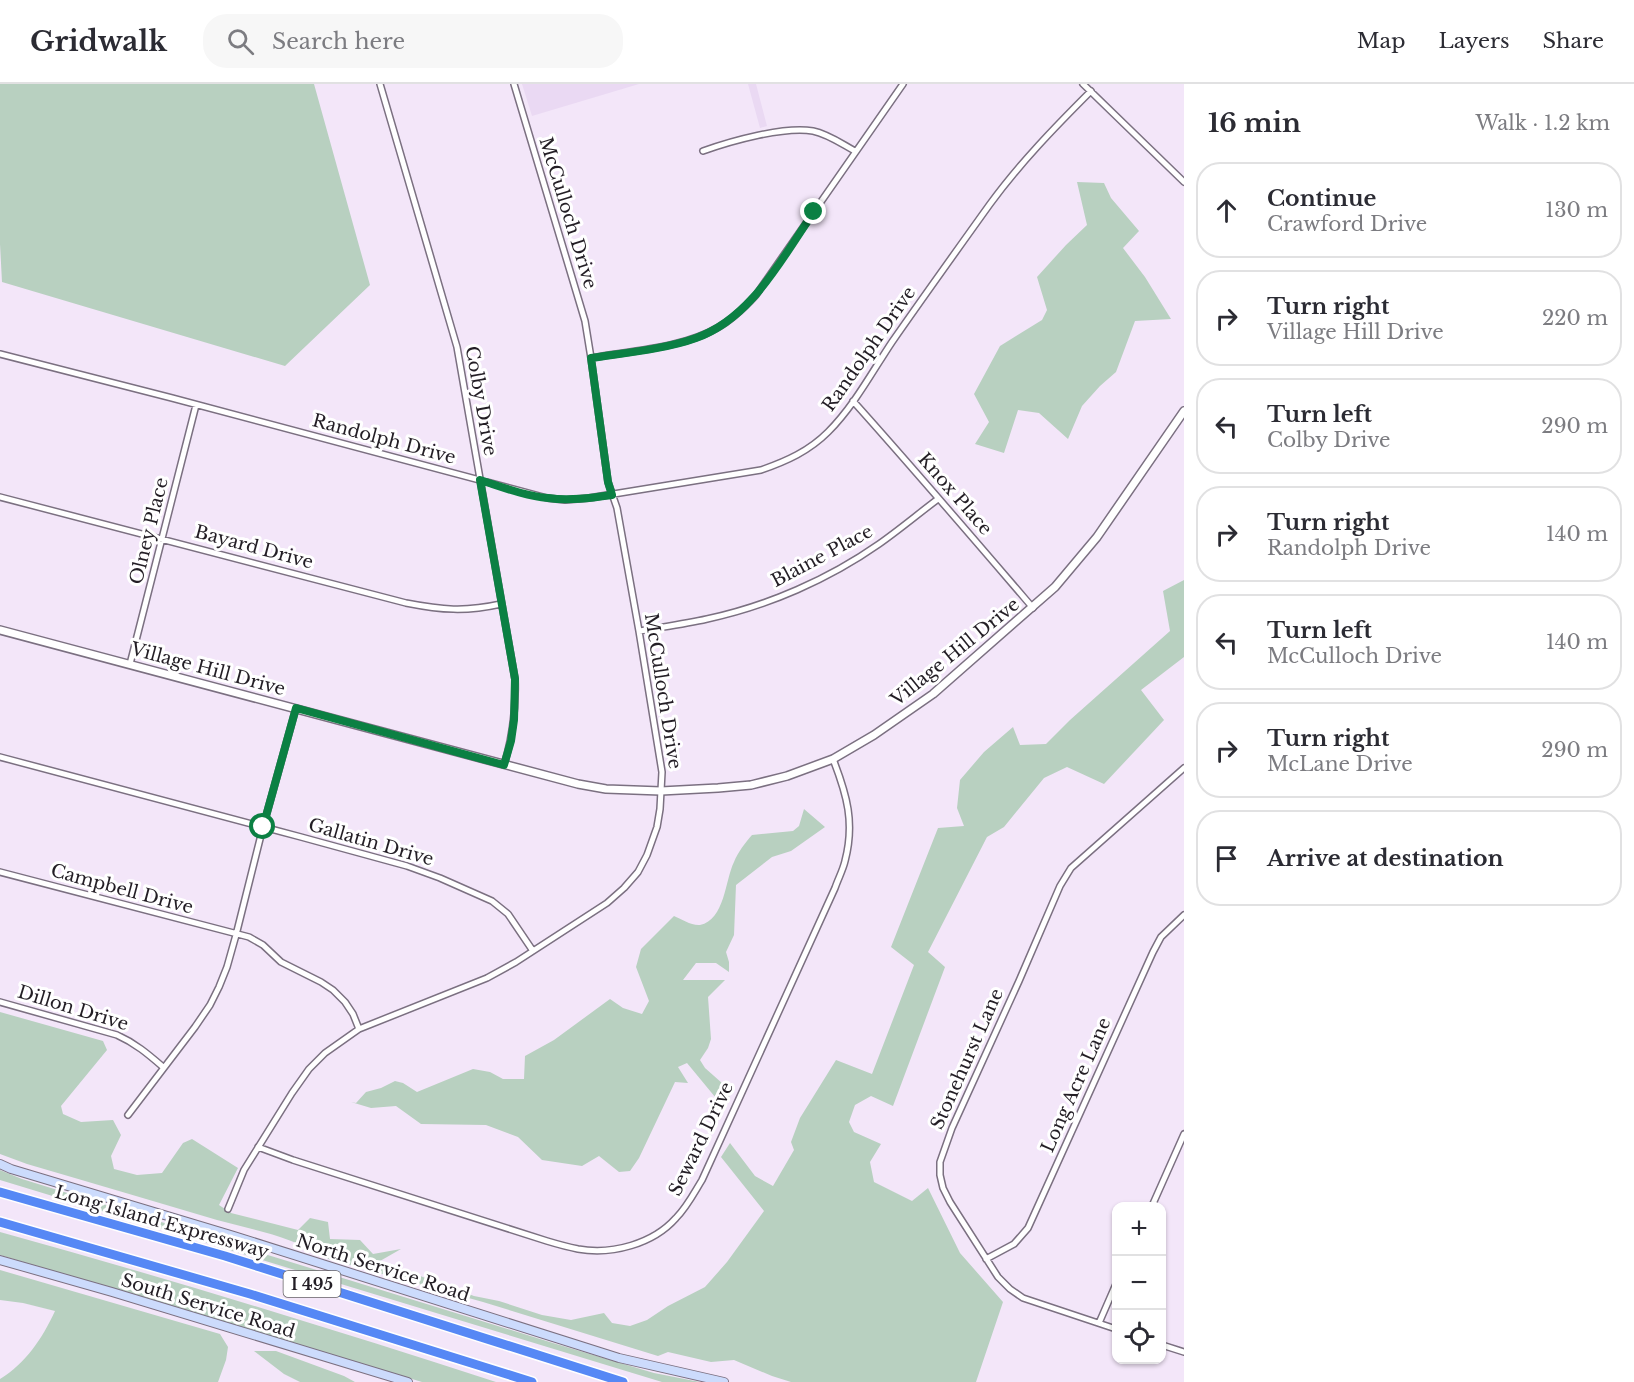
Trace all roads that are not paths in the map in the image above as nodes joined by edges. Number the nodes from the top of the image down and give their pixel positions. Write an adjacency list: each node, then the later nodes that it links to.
1 (380, 84): 14 (street, Colby Drive)
2 (514, 84): 10 (street, McCulloch Drive)
3 (903, 84): 7 (street)
4 (1083, 84): 5 (street)
5 (1091, 92): 8 (street); 11 (street, Randolph Drive)
6 (703, 150): 7 (street)
7 (855, 152): 10 (street)
8 (1184, 182)
9 (0, 354): 12 (street, Randolph Drive)
10 (591, 358): 15 (street, McCulloch Drive)
11 (853, 401): 15 (street, Randolph Drive); 17 (street, Knox Place)
12 (196, 405): 14 (street, Randolph Drive); 18 (street, Olney Place)
13 (1184, 411): 20 (street, Village Hill Drive)
14 (480, 480): 15 (street, Randolph Drive); 19 (street, Colby Drive)
15 (612, 495): 22 (street, McCulloch Drive)
16 (0, 497): 18 (street, Bayard Drive)
17 (938, 500): 20 (street, Knox Place); 22 (street, Blaine Place)
18 (162, 539): 19 (street, Bayard Drive); 23 (street, Olney Place)
19 (501, 604): 27 (street, Colby Drive)
20 (1033, 608): 26 (street, Village Hill Drive)
21 (0, 630): 23 (street, Village Hill Drive)
22 (639, 631): 29 (street, McCulloch Drive)
23 (130, 664): 24 (street, Village Hill Drive)
24 (296, 708): 27 (street, Village Hill Drive); 30 (street)
25 (0, 757): 30 (street, Gallatin Drive)
26 (833, 759): 29 (street, Village Hill Drive); 40 (street, Seward Drive)
27 (504, 765): 29 (street, Village Hill Drive)
28 (1184, 768): 46 (street, Stonehurst Lane)
29 (661, 791): 34 (street, McCulloch Drive)
30 (263, 827): 33 (street); 34 (street, Gallatin Drive)
31 (0, 872): 33 (street, Campbell Drive)
32 (1184, 915): 46 (street, Long Acre Lane)
33 (236, 935): 36 (street, Campbell Drive); 37 (street)
34 (533, 951): 36 (street, McCulloch Drive)
35 (0, 1002): 37 (street, Dillon Drive)
36 (359, 1029): 40 (street, McCulloch Drive)
37 (163, 1067): 38 (street)
38 (128, 1115)
39 (1184, 1134): 43 (street)
40 (258, 1147): 44 (street, McCulloch Drive)
41 (0, 1164): 56 (main road, North Service Road)
42 (0, 1192): 55 (highway, Long Island Expressway / I 495)
43 (1154, 1202)
44 (228, 1209)
45 (0, 1222): 54 (highway, I 495)
46 (986, 1259): 49 (street, Stonehurst Lane)
47 (0, 1260): 53 (main road, South Service Road)
48 (1112, 1293): 49 (street)
49 (1099, 1323): 50 (street, Stonehurst Lane)
50 (1112, 1328)
51 (1166, 1347): 52 (street)
52 (1184, 1352)
53 (408, 1382)
54 (532, 1382)
55 (623, 1382)
56 (724, 1382)

